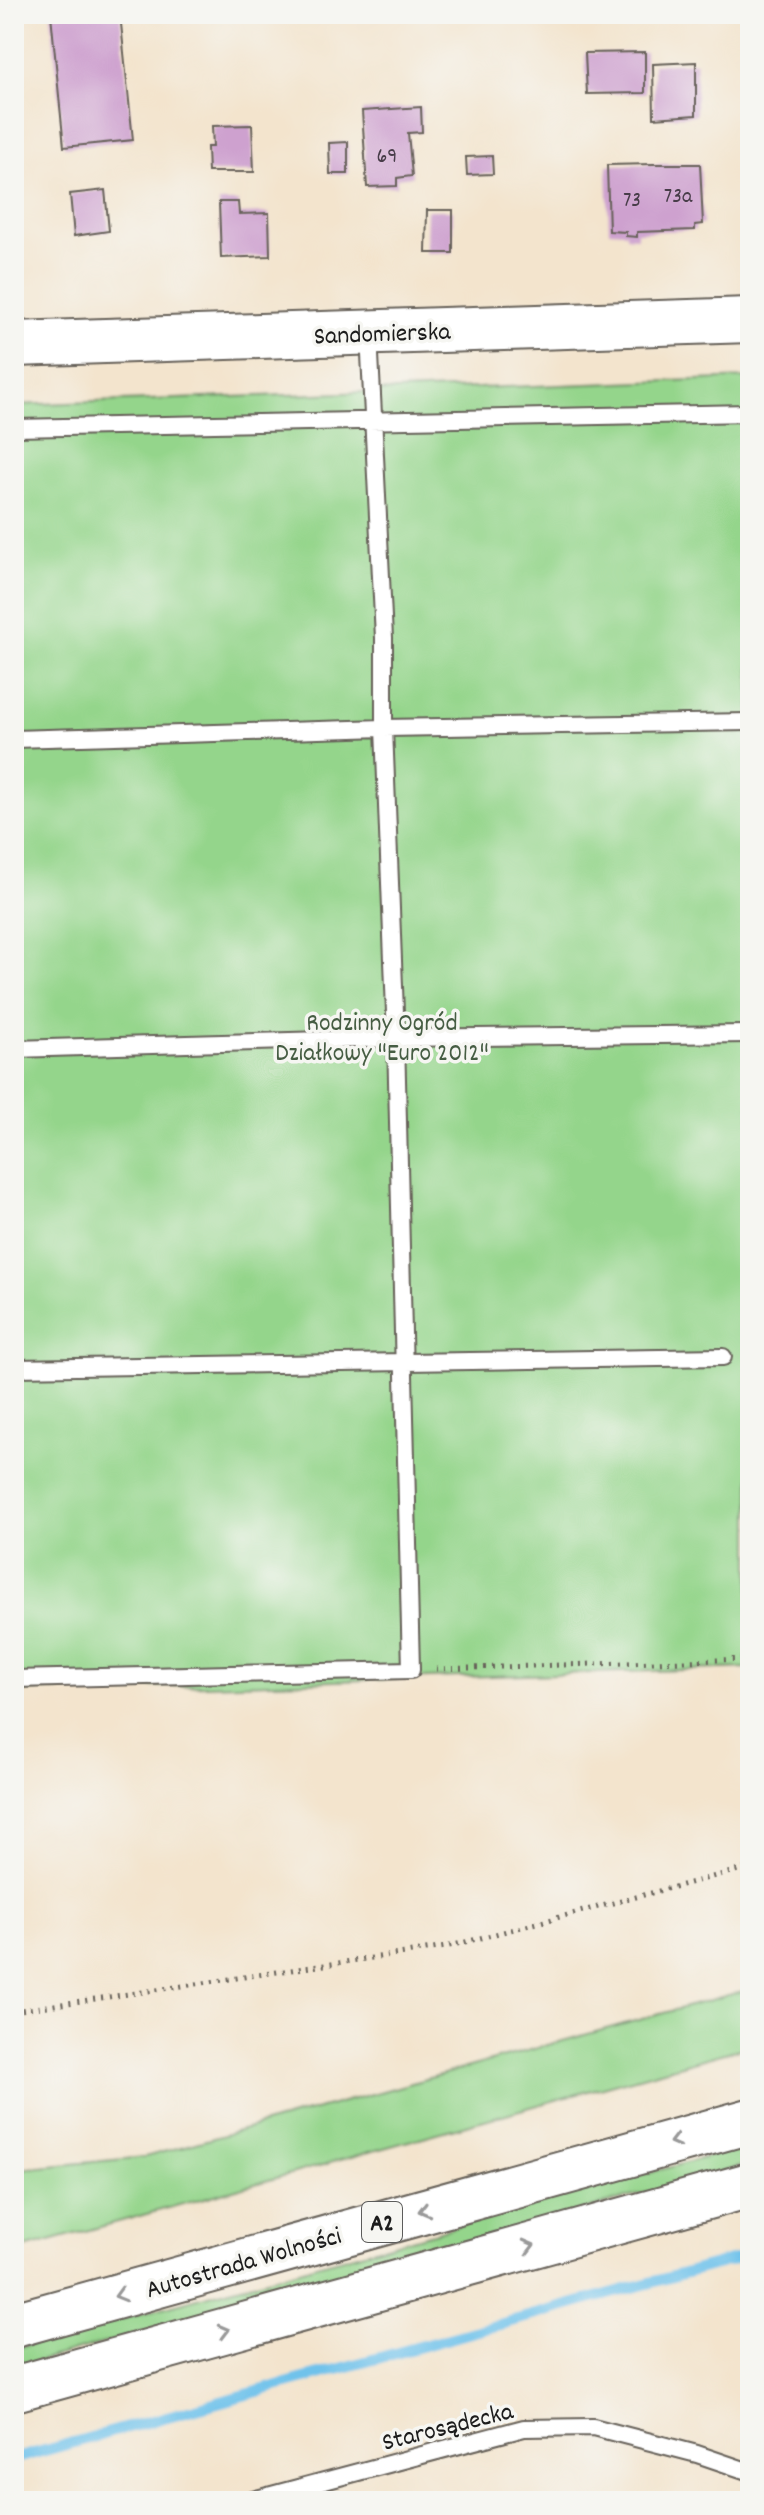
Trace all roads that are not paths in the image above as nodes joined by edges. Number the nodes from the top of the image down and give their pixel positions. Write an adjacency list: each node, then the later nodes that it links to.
1 (750, 320): 2 (main road, Sandomierska)
2 (369, 332): 3 (main road, Sandomierska); 5 (lane)
3 (14, 344)
4 (750, 413): 5 (lane)
5 (374, 420): 6 (lane); 8 (lane)
6 (14, 428)
7 (750, 722): 8 (lane)
8 (384, 728): 9 (lane); 11 (lane)
9 (14, 739)
10 (750, 1034): 11 (lane)
11 (396, 1038): 12 (lane); 14 (lane)
12 (14, 1049)
13 (723, 1357): 14 (lane)
14 (403, 1361): 15 (lane); 16 (lane)
15 (14, 1368)
16 (14, 1679)
17 (750, 2121): 19 (main road, Autostrada Wolności / A2, one-way to 19)
18 (750, 2185): 20 (main road, A2, one-way to 18)
19 (14, 2325)
20 (14, 2389)
21 (750, 2472): 22 (lane, Starosądecka)
22 (249, 2501)

